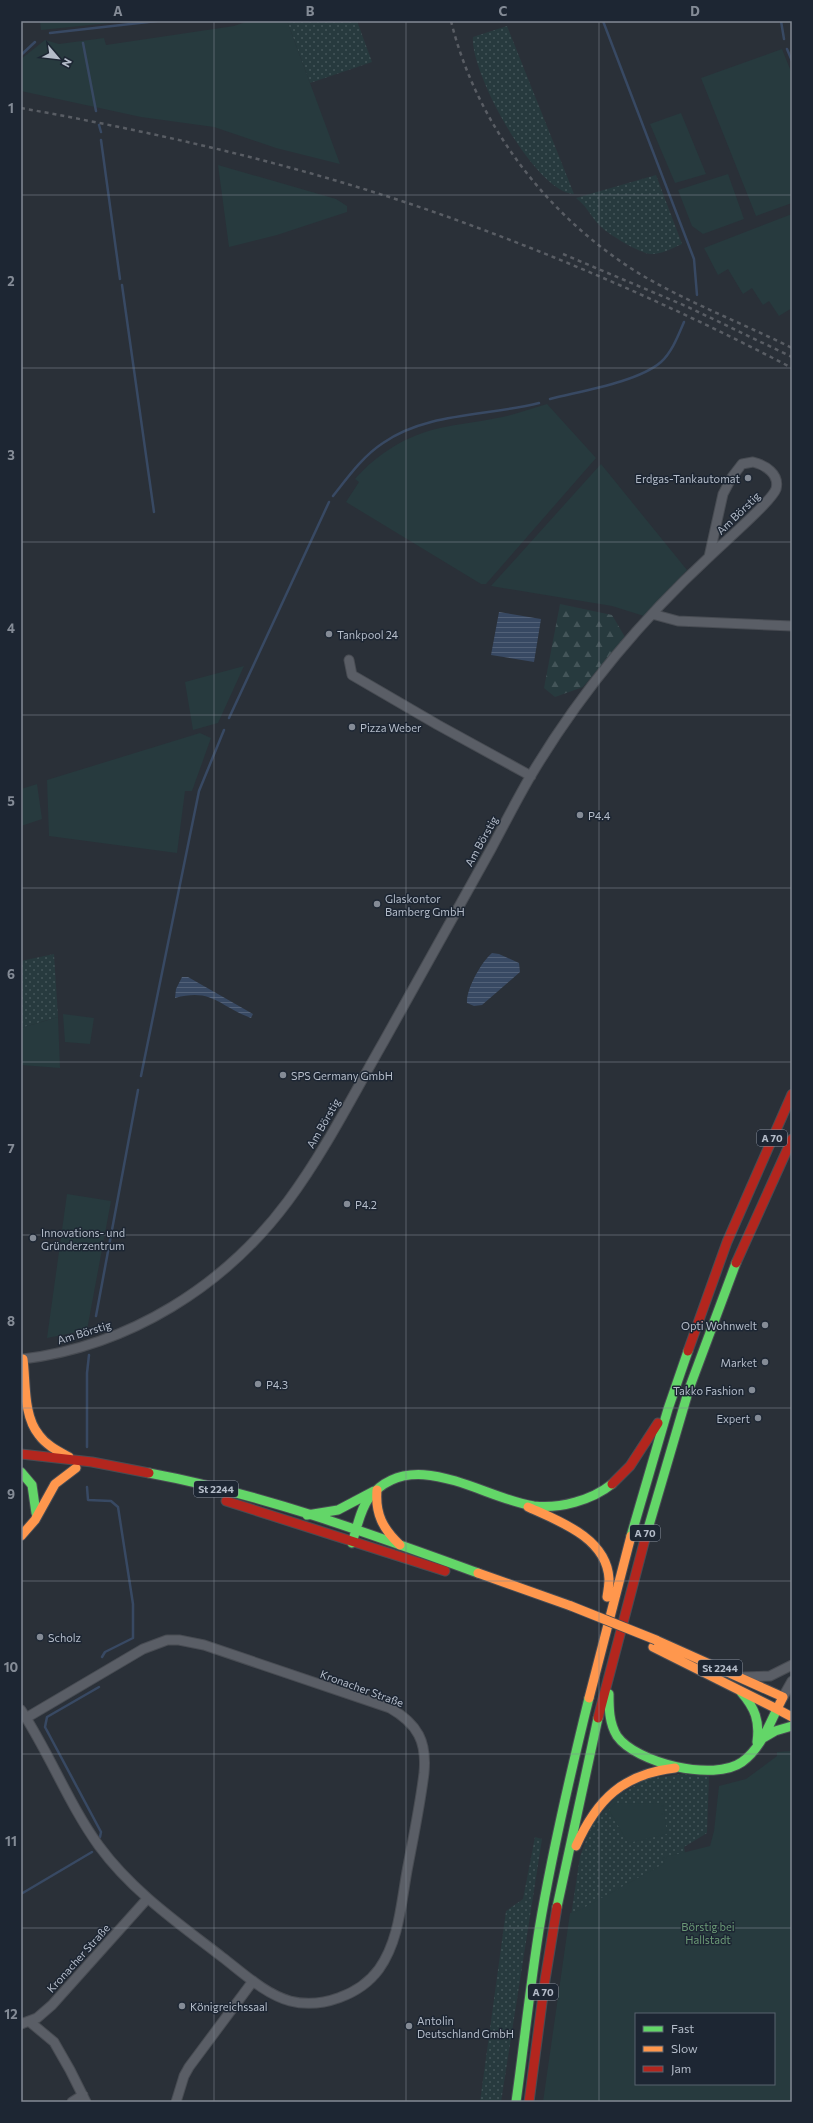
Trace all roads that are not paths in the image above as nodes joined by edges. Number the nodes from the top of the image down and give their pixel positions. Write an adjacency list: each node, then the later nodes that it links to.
1 (709, 557): 1 (street, Am Börstig); 2 (street, Am Börstig)
2 (652, 614): 3 (street); 5 (street, Am Börstig)
3 (792, 626)
4 (349, 660): 5 (street)
5 (531, 776): 8 (street, Am Börstig)
6 (792, 1094): 9 (main road, A 70)
7 (792, 1139): 27 (main road, A 70)
8 (22, 1359): 12 (main road)
9 (668, 1409): 17 (main road); 25 (main road, A 70)
10 (21, 1454): 12 (main road, St 2244)
11 (21, 1462): 12 (main road, St 2244)
12 (74, 1463): 14 (main road, St 2244); 18 (main road, St 2244); 19 (main road)
13 (21, 1472): 19 (main road)
14 (186, 1490)
15 (377, 1490): 17 (main road); 18 (main road); 20 (main road); 23 (main road)
16 (215, 1498): 22 (main road, St 2244)
17 (512, 1500): 25 (main road)
18 (307, 1514): 20 (main road, St 2244)
19 (36, 1516): 21 (main road)
20 (356, 1530): 22 (main road); 23 (main road, St 2244)
21 (21, 1536)
22 (352, 1543): 24 (main road, St 2244)
23 (400, 1546): 24 (main road, St 2244)
24 (570, 1609): 26 (main road, St 2244)
25 (605, 1636): 49 (main road, A 70)
26 (654, 1643): 29 (main road, St 2244); 31 (main road, St 2244)
27 (613, 1656): 40 (main road); 41 (main road, A 70)
28 (792, 1666): 29 (street)
29 (742, 1677): 32 (main road, St 2244)
30 (792, 1681): 32 (street)
31 (740, 1692): 34 (main road, St 2244); 39 (main road)
32 (783, 1697): 33 (main road, St 2244); 34 (main road)
33 (792, 1701)
34 (777, 1709): 36 (main road, St 2244); 38 (main road)
35 (24, 1714): 42 (street, Kronacher Straße); 43 (street, Kronacher Straße)
36 (792, 1717)
37 (792, 1726): 38 (main road)
38 (763, 1738): 39 (main road)
39 (756, 1747): 40 (main road)
40 (686, 1767): 41 (main road)
41 (561, 1882): 50 (main road, A 70)
42 (147, 1899): 43 (street, Kronacher Straße); 44 (street, Kronacher Straße)
43 (253, 1981): 48 (street)
44 (30, 2022): 45 (street, Kronacher Straße); 46 (street)
45 (21, 2024)
46 (85, 2099): 47 (street)
47 (72, 2102)
48 (176, 2102)
49 (516, 2102)
50 (529, 2102)

